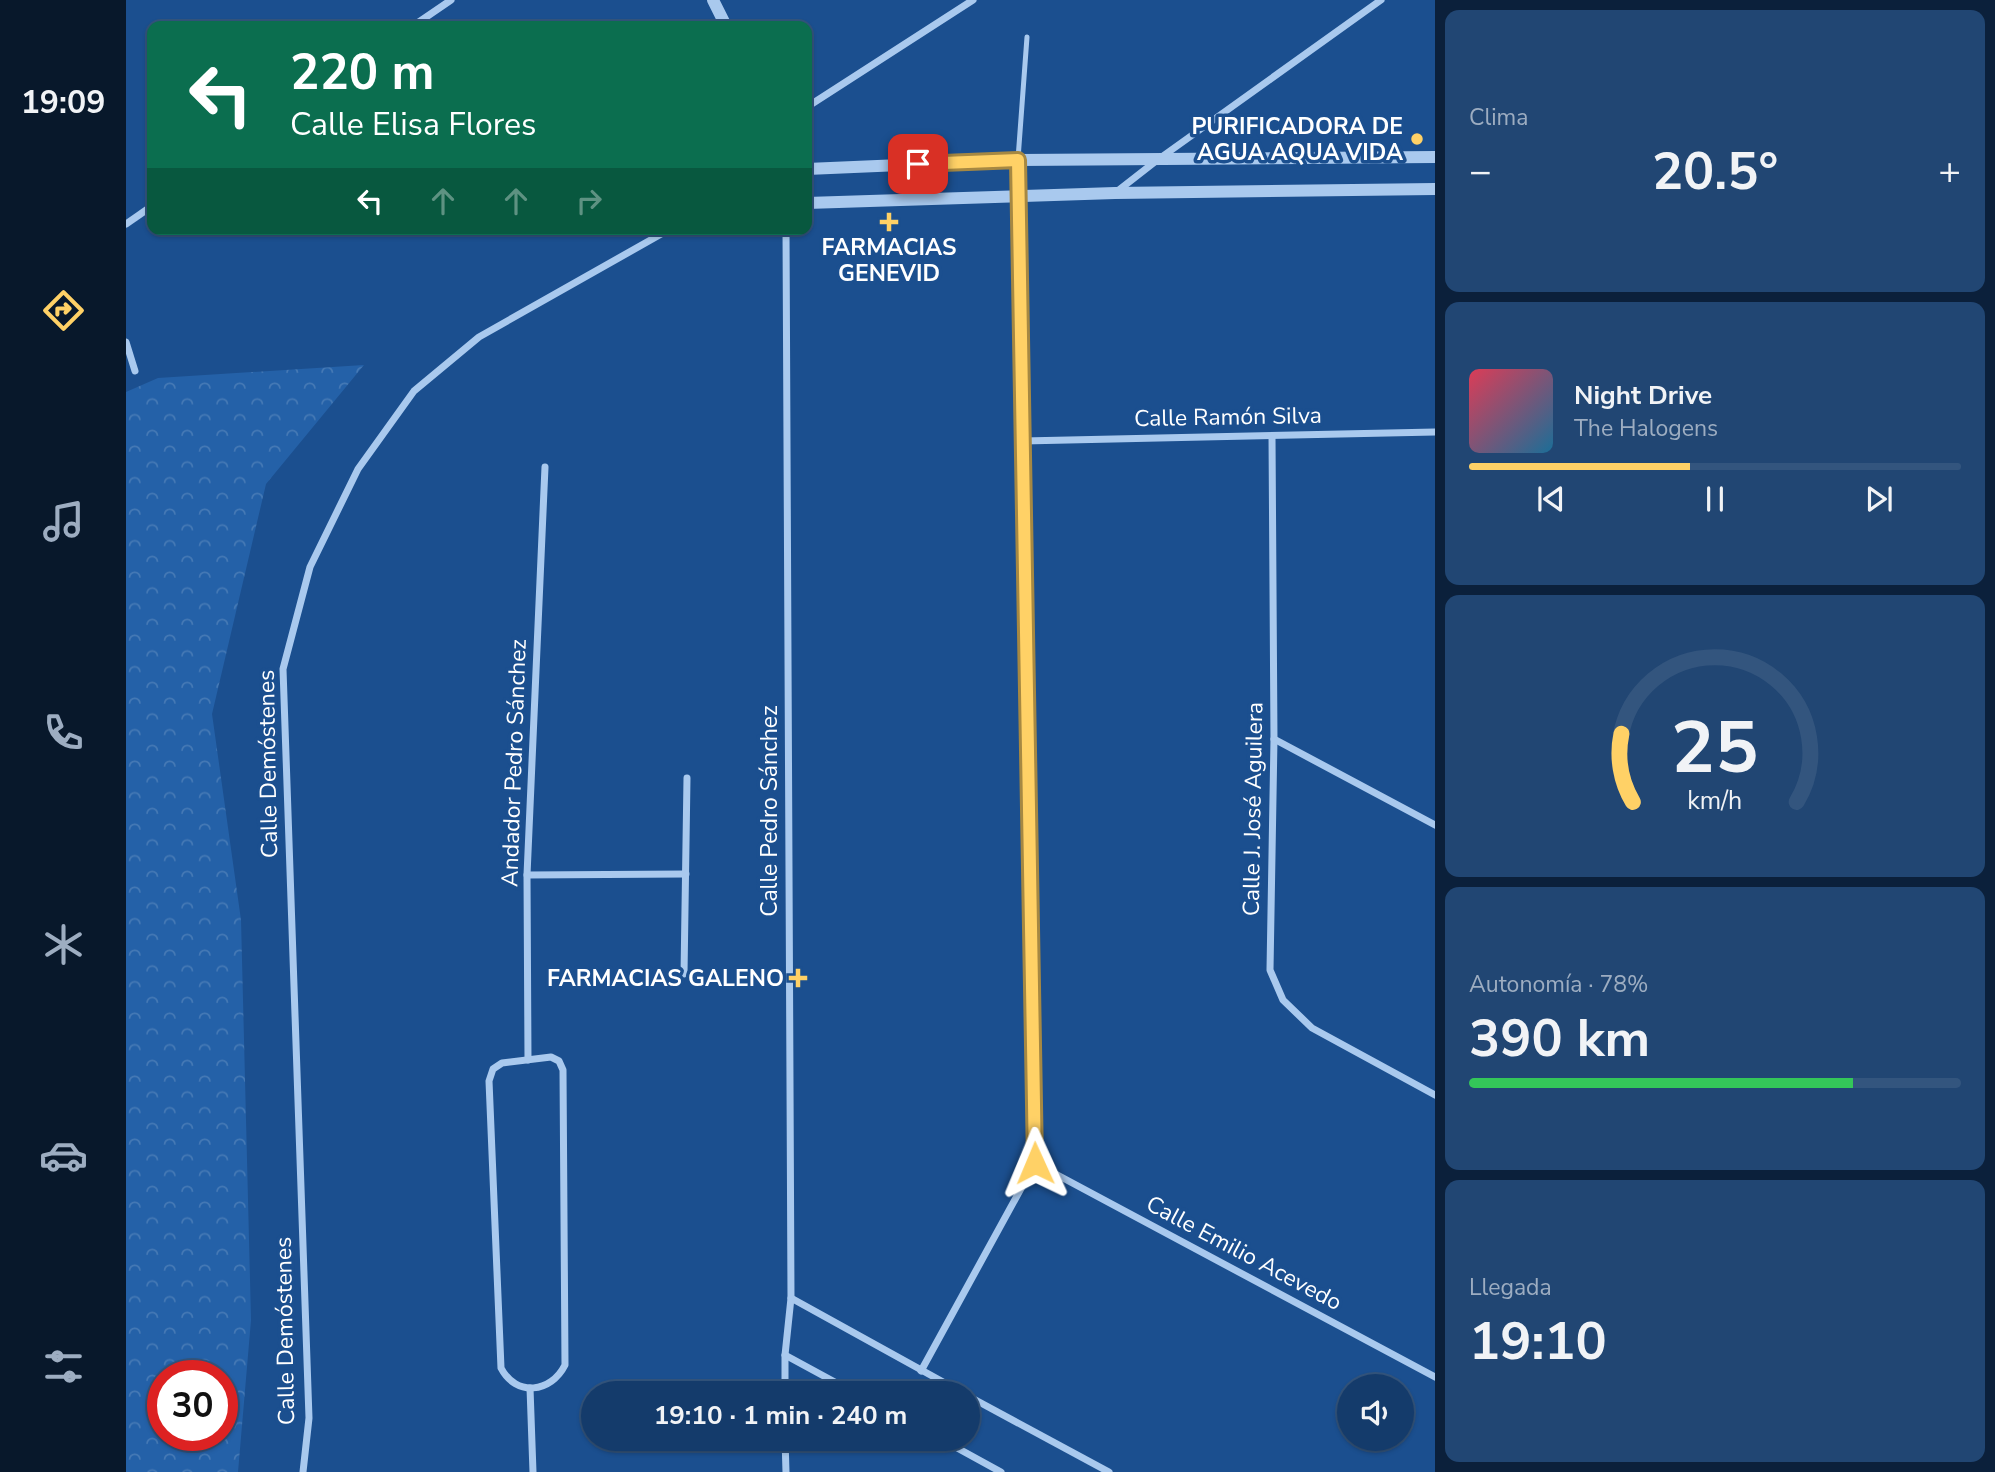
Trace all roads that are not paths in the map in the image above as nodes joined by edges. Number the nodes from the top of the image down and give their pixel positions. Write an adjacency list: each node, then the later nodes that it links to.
1 (451, 0): 5 (street)
2 (713, 0): 6 (street)
3 (973, 0): 8 (street)
4 (1381, 0): 11 (street)
5 (420, 21)
6 (724, 21)
7 (1027, 37): 10 (lane)
8 (812, 104)
9 (1435, 157): 11 (street)
10 (1018, 160): 11 (street); 12 (street); 15 (street)
11 (1156, 161): 14 (street)
12 (812, 169)
13 (1435, 189): 14 (street)
14 (1115, 193): 15 (street)
15 (1018, 197): 16 (street); 25 (street)
16 (812, 203)
17 (147, 209): 18 (street)
18 (126, 224)
19 (659, 235): 47 (street, Calle Demóstenes)
20 (786, 235): 36 (street, Calle Pedro Sánchez)
21 (126, 342): 22 (street)
22 (135, 370)
23 (1435, 432): 24 (street, Calle Ramón Silva)
24 (1272, 436): 25 (street, Calle Ramón Silva); 27 (street, Calle J. José Aguilera)
25 (1023, 441): 35 (street)
26 (545, 467): 31 (street, Andador Pedro Sánchez)
27 (1274, 739): 29 (street); 34 (street, Calle J. José Aguilera)
28 (687, 778): 30 (street)
29 (1435, 825)
30 (686, 874): 31 (street); 32 (street)
31 (527, 875): 33 (street, Andador Pedro Sánchez)
32 (684, 974)
33 (528, 1060): 43 (street); 43 (street)
34 (1435, 1095)
35 (1035, 1163): 38 (street); 39 (street, Calle Emilio Acevedo)
36 (791, 1298): 37 (street, Calle Pedro Sánchez); 38 (street)
37 (785, 1355): 40 (street, Calle Pedro Sánchez); 41 (street)
38 (921, 1371): 42 (street)
39 (1435, 1377)
40 (785, 1381)
41 (833, 1381)
42 (940, 1381)
43 (530, 1388): 48 (street)
44 (980, 1402): 51 (street)
45 (785, 1451): 49 (street)
46 (963, 1451): 50 (street)
47 (303, 1472)
48 (533, 1472)
49 (786, 1472)
50 (1001, 1472)
51 (1109, 1472)

